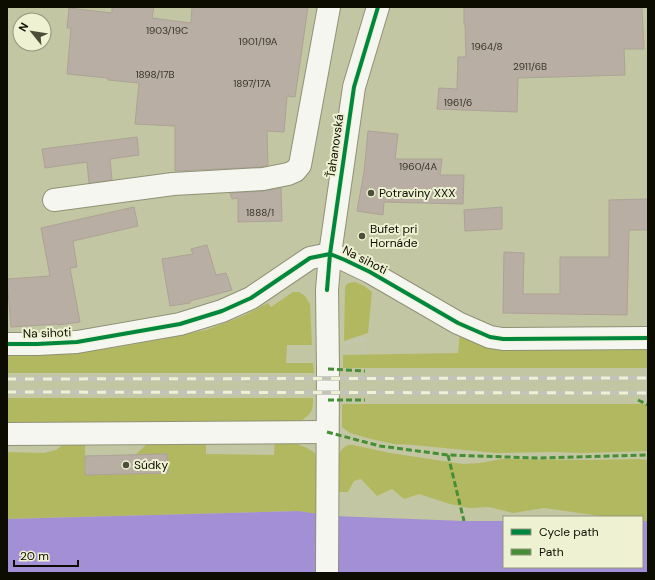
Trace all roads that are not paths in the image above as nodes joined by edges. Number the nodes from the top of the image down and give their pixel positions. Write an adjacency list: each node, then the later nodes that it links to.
1 (329, 7): 3 (street)
2 (378, 7): 4 (street, Ťahanovská)
3 (54, 200)
4 (330, 254): 5 (street, Na sihoti); 6 (street, Na sihoti); 7 (street, Ťahanovská)
5 (648, 338)
6 (7, 344)
7 (327, 432): 8 (street); 9 (street, Ťahanovská)
8 (7, 434)
9 (327, 573)

